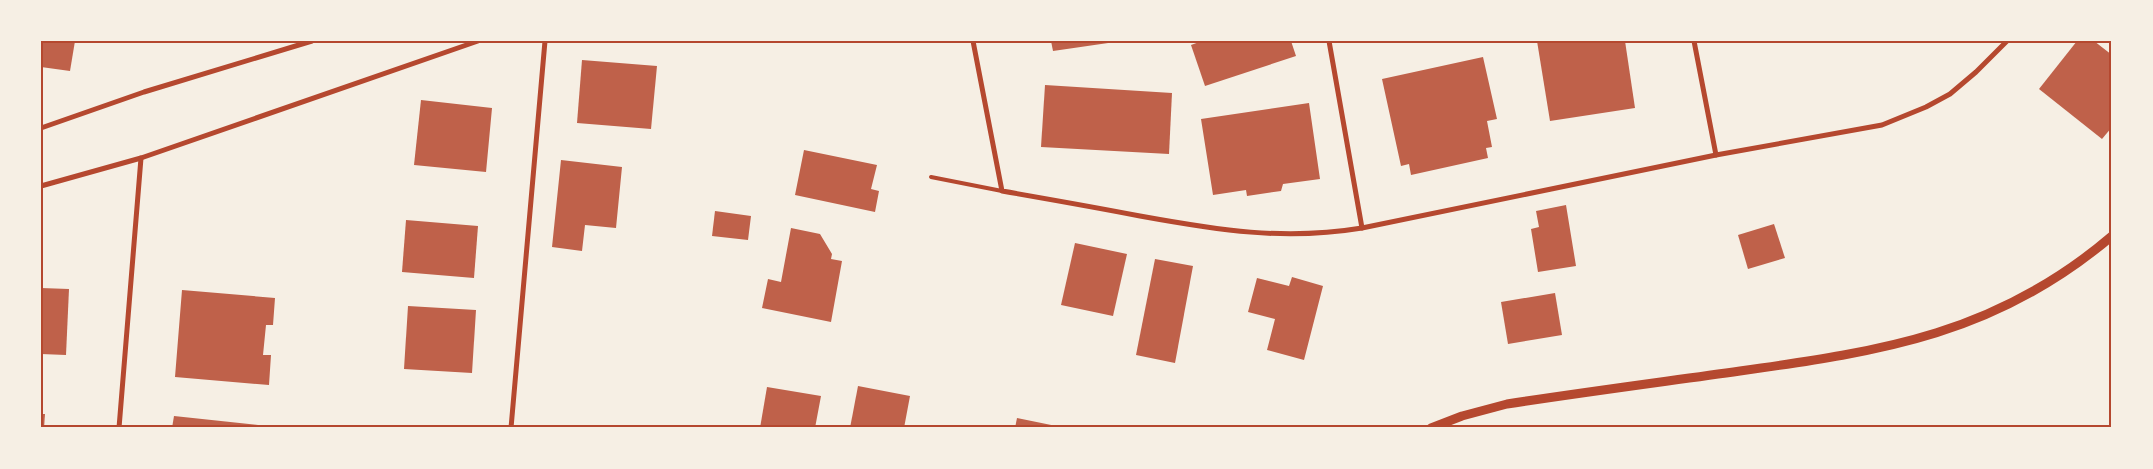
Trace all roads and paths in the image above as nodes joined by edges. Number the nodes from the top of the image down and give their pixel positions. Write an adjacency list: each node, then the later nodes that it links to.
1 (312, 41): 8 (street)
2 (478, 41): 10 (street)
3 (545, 41): 17 (street)
4 (974, 41): 13 (street)
5 (1329, 41): 14 (street)
6 (1694, 41): 9 (street)
7 (2006, 41): 9 (street)
8 (41, 128)
9 (1716, 155): 14 (street)
10 (140, 158): 12 (street); 16 (street)
11 (931, 177): 13 (lane)
12 (41, 186)
13 (1002, 190): 14 (street)
14 (1362, 228)
15 (2112, 236): 18 (street)
16 (119, 428)
17 (511, 428)
18 (1431, 428)

